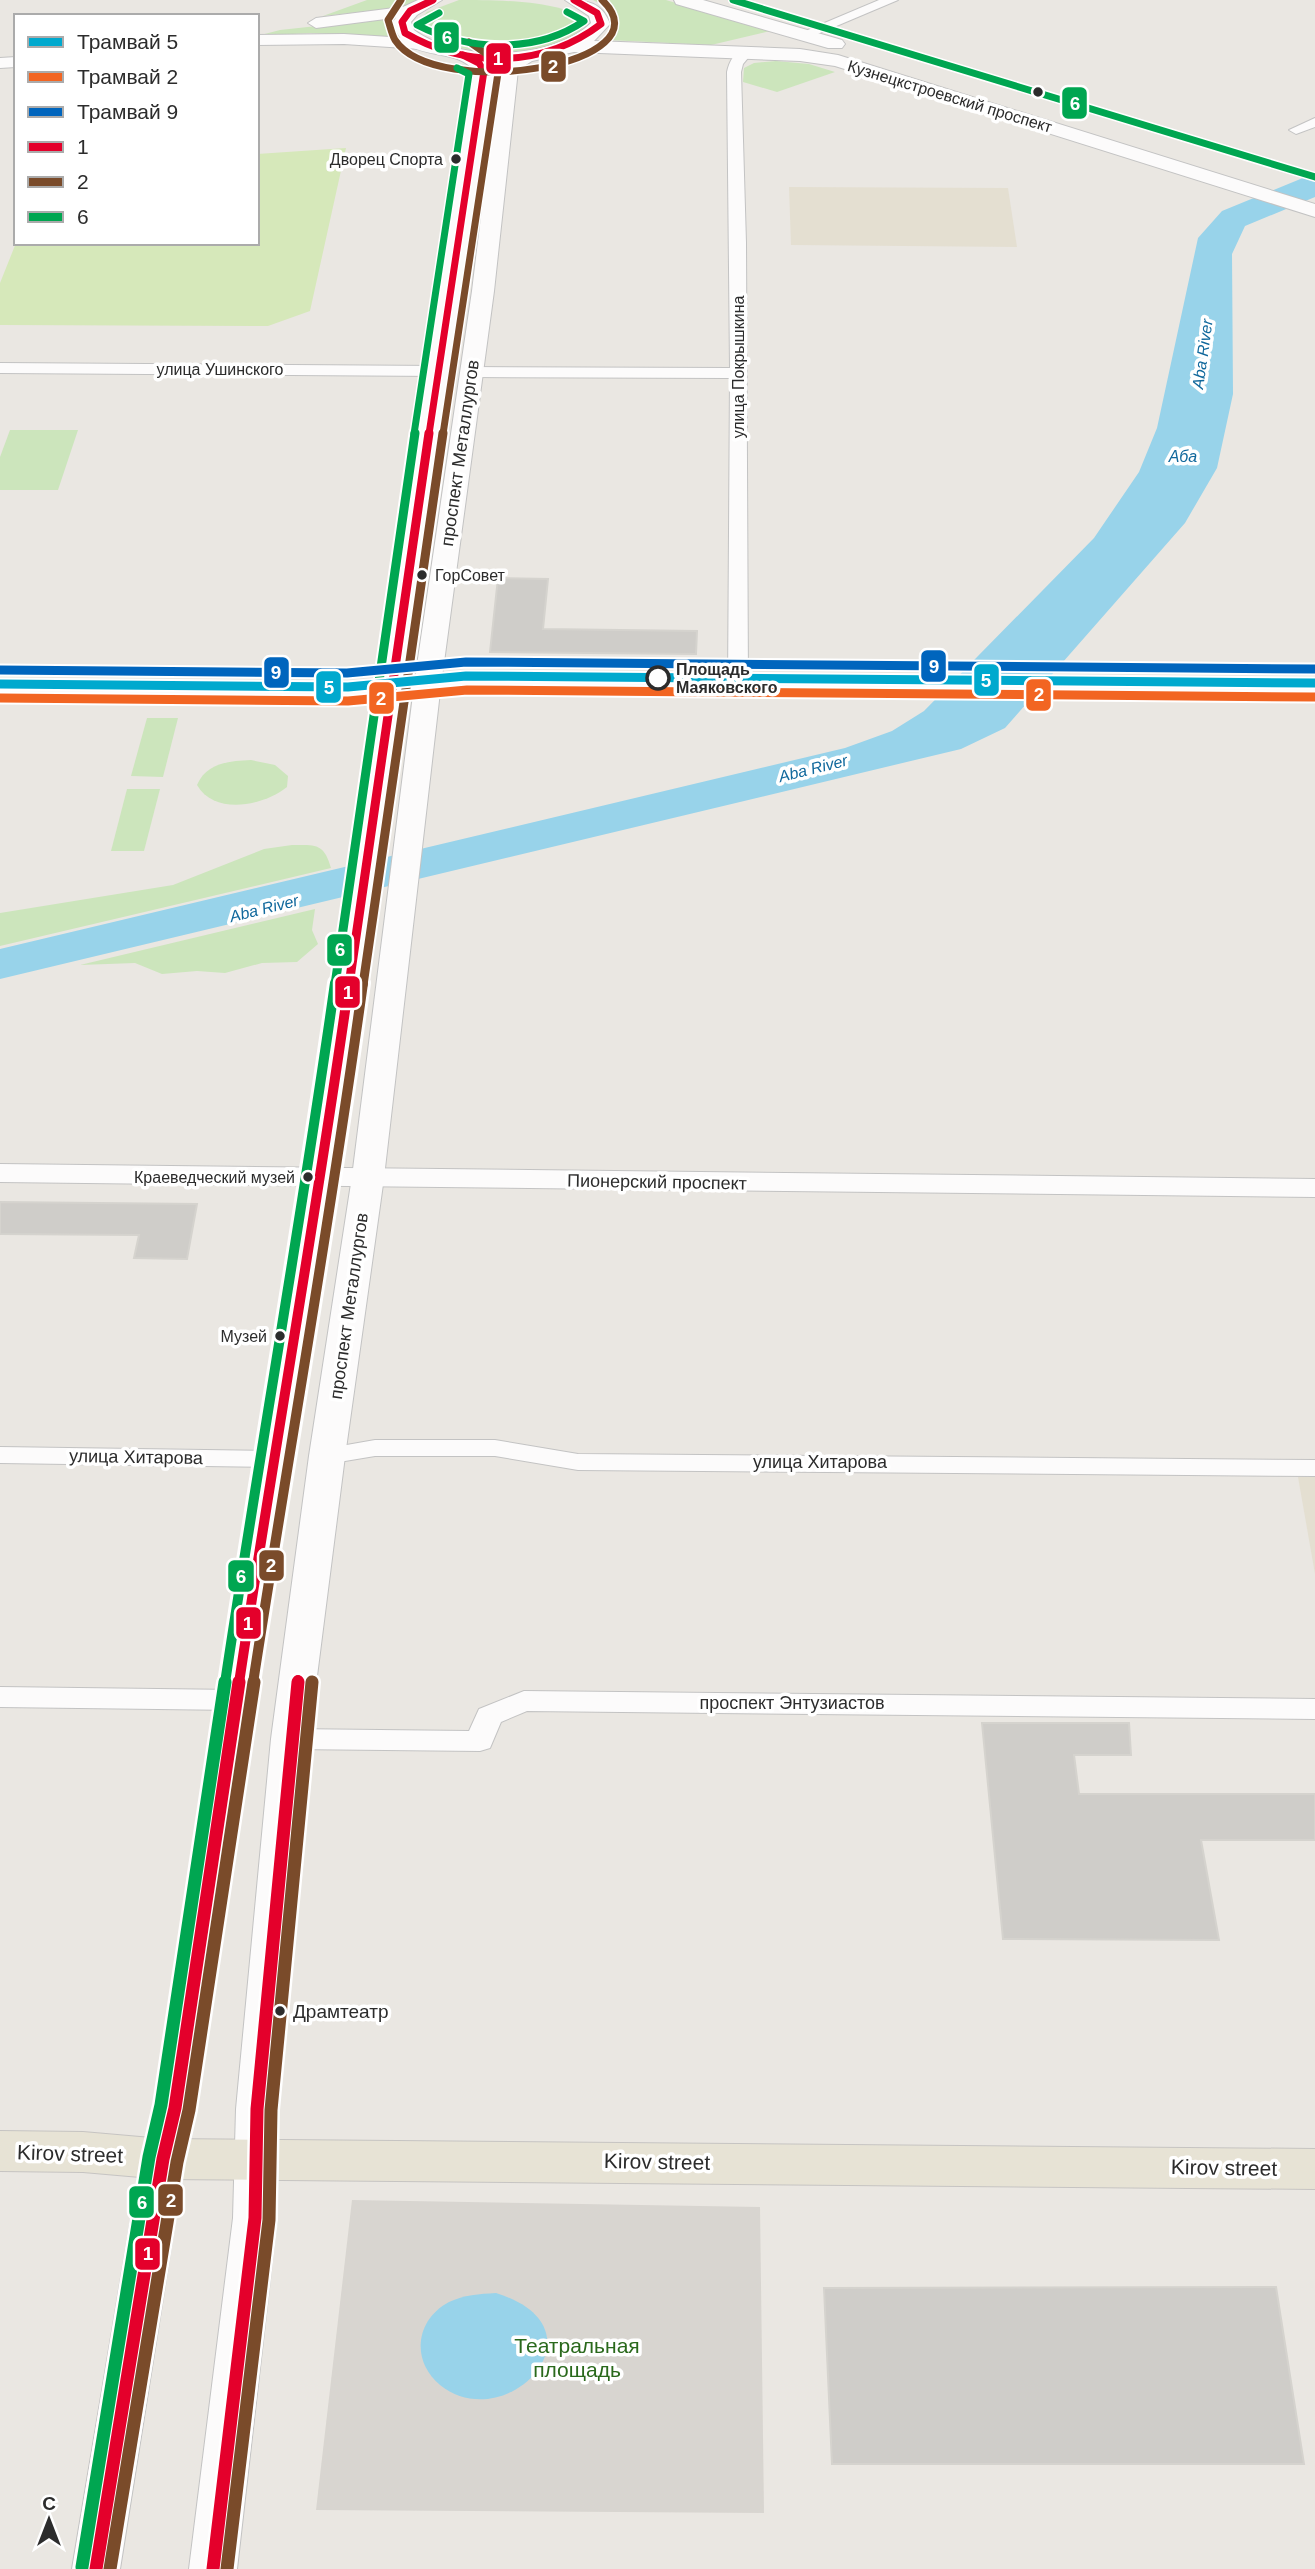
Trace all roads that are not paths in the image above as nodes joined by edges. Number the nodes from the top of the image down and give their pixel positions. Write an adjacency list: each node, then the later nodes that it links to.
1 (433, 0): 6 (main road)
2 (574, 0): 12 (main road)
3 (682, 0): 9 (main road, Кузнецкстроевский проспект)
4 (891, 0): 9 (street)
5 (345, 2): 7 (street)
6 (410, 11): 7 (street); 11 (main road)
7 (286, 23): 8 (street)
8 (259, 30)
9 (803, 35): 18 (main road, Кузнецкстроевский проспект)
10 (259, 40): 11 (street)
11 (420, 44): 14 (main road)
12 (574, 46): 13 (main road, Кузнецкстроевский проспект); 15 (main road)
13 (746, 52): 19 (main road, Кузнецкстроевский проспект); 23 (street, улица Покрышкина)
14 (463, 55): 15 (main road); 21 (main road, проспект Металлургов)
15 (527, 56): 22 (main road, проспект Металлургов)
16 (1315, 122): 17 (street)
17 (1296, 130)
18 (1315, 192)
19 (1315, 211)
20 (0, 368): 21 (street, улица Ушинского)
21 (439, 371): 29 (main road, проспект Металлургов)
22 (471, 372): 23 (street); 27 (main road, проспект Металлургов)
23 (737, 373): 26 (street, улица Покрышкина)
24 (0, 671): 29 (main road)
25 (1315, 671): 28 (main road)
26 (738, 675): 27 (main road); 28 (main road)
27 (430, 676): 29 (main road); 32 (main road, проспект Металлургов)
28 (1077, 678): 30 (main road)
29 (391, 680): 31 (main road); 32 (main road, проспект Металлургов)
30 (1315, 691)
31 (0, 692)
32 (345, 1172): 33 (street, Пионерский проспект); 34 (street, Пионерский проспект); 36 (main road, проспект Металлургов); 37 (main road, проспект Металлургов)
33 (0, 1173)
34 (1315, 1188)
35 (0, 1455): 37 (street, улица Хитарова)
36 (327, 1456): 38 (street, улица Хитарова); 42 (main road, проспект Металлургов)
37 (273, 1459): 40 (main road, проспект Металлургов)
38 (1315, 1468)
39 (0, 1697): 40 (street)
40 (236, 1700): 44 (main road, проспект Металлургов)
41 (1315, 1709): 42 (street, проспект Энтузиастов)
42 (290, 1739): 45 (main road, проспект Металлургов)
43 (0, 2151): 44 (main road, Kirov street)
44 (163, 2159): 45 (main road, Kirov street); 47 (main road, проспект Металлургов)
45 (257, 2159): 46 (main road, Kirov street); 48 (main road, проспект Металлургов)
46 (1315, 2169)
47 (96, 2569)
48 (213, 2569)

